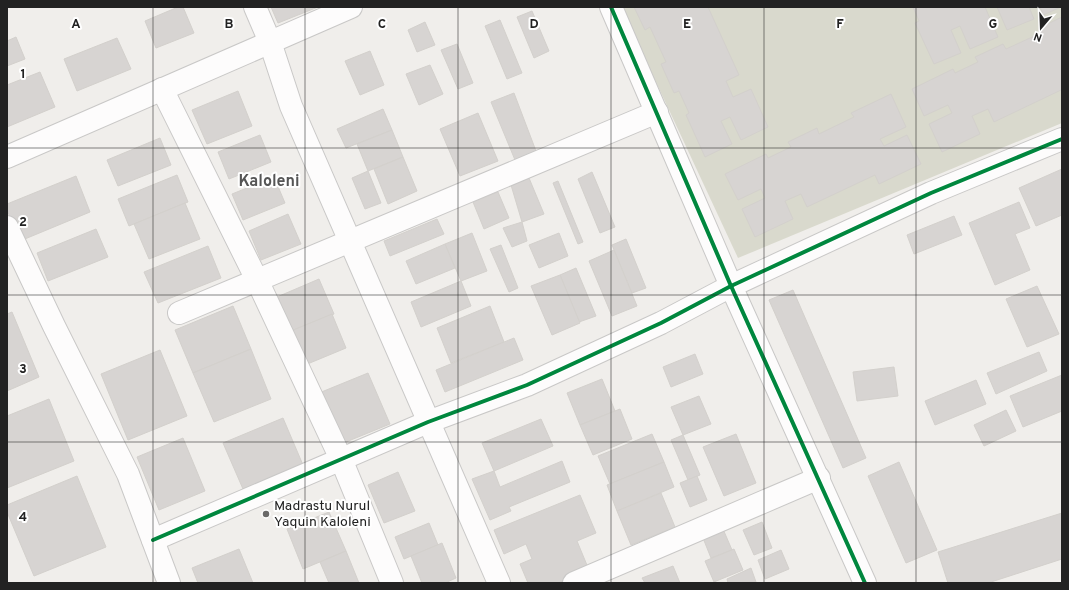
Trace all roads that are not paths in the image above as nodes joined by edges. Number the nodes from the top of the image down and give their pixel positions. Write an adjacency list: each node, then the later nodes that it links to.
1 (255, 7): 4 (street)
2 (351, 7): 4 (street)
3 (611, 7): 6 (street)
4 (270, 42): 5 (street); 10 (street)
5 (162, 89): 8 (street); 11 (street)
6 (657, 112): 10 (street); 12 (street)
7 (1062, 139): 12 (street)
8 (7, 157)
9 (7, 227): 17 (street)
10 (350, 240): 11 (street); 14 (street)
11 (257, 280): 13 (street); 15 (street)
12 (732, 286): 14 (street); 16 (street)
13 (179, 313)
14 (428, 422): 15 (street); 20 (street)
15 (341, 459): 17 (street); 19 (street)
16 (819, 478): 21 (street); 22 (street)
17 (153, 540): 18 (street)
18 (169, 583)
19 (392, 583)
20 (499, 583)
21 (574, 583)
22 (865, 583)

